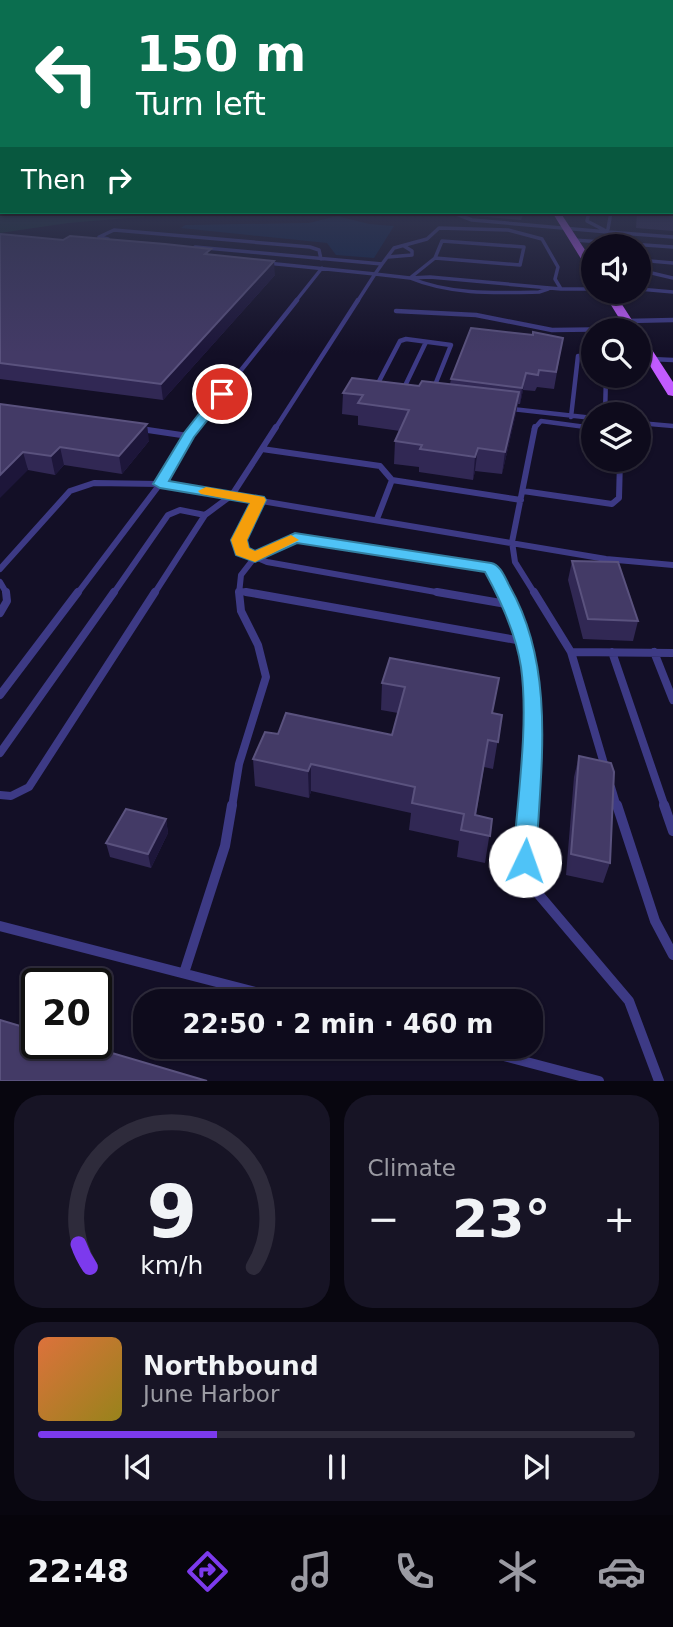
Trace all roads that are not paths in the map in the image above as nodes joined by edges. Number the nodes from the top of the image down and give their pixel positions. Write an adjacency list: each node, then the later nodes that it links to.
1 (247, 252): 10 (lane)
2 (320, 252): 10 (lane)
3 (391, 252): 8 (lane)
4 (412, 252): 8 (lane)
5 (437, 252): 9 (lane)
6 (523, 252): 9 (lane)
7 (550, 252): 21 (lane)
8 (388, 257): 13 (lane)
9 (435, 258): 18 (lane)
10 (321, 259): 13 (lane)
11 (651, 261): 14 (lane)
12 (265, 263): 15 (lane)
13 (382, 264): 17 (lane)
14 (673, 264)
15 (321, 268): 17 (lane); 44 (lane)
16 (651, 273): 19 (lane)
17 (375, 274): 18 (lane); 45 (lane)
18 (410, 278): 20 (lane); 20 (lane)
19 (673, 278)
20 (548, 289): 21 (lane)
21 (561, 289): 22 (lane)
22 (581, 289)
23 (651, 290): 24 (lane)
24 (673, 292)
25 (396, 311): 28 (lane)
26 (673, 320): 27 (lane)
27 (651, 326)
28 (581, 330)
29 (426, 342): 34 (lane); 35 (lane); 36 (lane)
30 (581, 356): 38 (lane)
31 (651, 359): 32 (lane); 33 (main road)
32 (673, 360)
33 (671, 386)
34 (387, 393)
35 (410, 396)
36 (430, 399)
37 (506, 409): 38 (lane)
38 (571, 416): 39 (lane)
39 (581, 417)
40 (651, 424): 42 (lane)
41 (581, 426): 49 (lane)
42 (673, 426)
43 (135, 429): 44 (lane)
44 (188, 436): 48 (lane)
45 (262, 449): 47 (lane); 50 (lane)
46 (619, 472): 49 (lane)
47 (392, 480): 52 (lane); 54 (lane)
48 (160, 484): 50 (lane); 58 (lane); 68 (lane)
49 (523, 491): 52 (lane)
50 (232, 495): 51 (lane); 53 (lane)
51 (259, 500): 54 (lane); 56 (lane)
52 (521, 500): 55 (lane)
53 (205, 515): 70 (lane); 71 (lane)
54 (377, 519): 55 (lane)
55 (512, 542): 57 (lane); 64 (lane)
56 (255, 557): 60 (lane); 61 (lane); 61 (lane)
57 (673, 565)
58 (0, 569)
59 (0, 583): 62 (lane)
60 (241, 591): 63 (lane); 75 (lane)
61 (512, 605): 63 (lane)
62 (0, 613)
63 (522, 641): 79 (lane)
64 (570, 652): 65 (lane); 74 (lane)
65 (612, 652): 66 (lane); 72 (lane)
66 (654, 652): 67 (lane); 69 (lane)
67 (673, 653)
68 (0, 695)
69 (673, 700)
70 (0, 753)
71 (0, 795)
72 (673, 831)
73 (0, 926): 75 (lane)
74 (673, 955)
75 (184, 974): 76 (lane)
76 (243, 989)
77 (515, 1059): 78 (lane)
78 (599, 1081)
79 (659, 1081)

